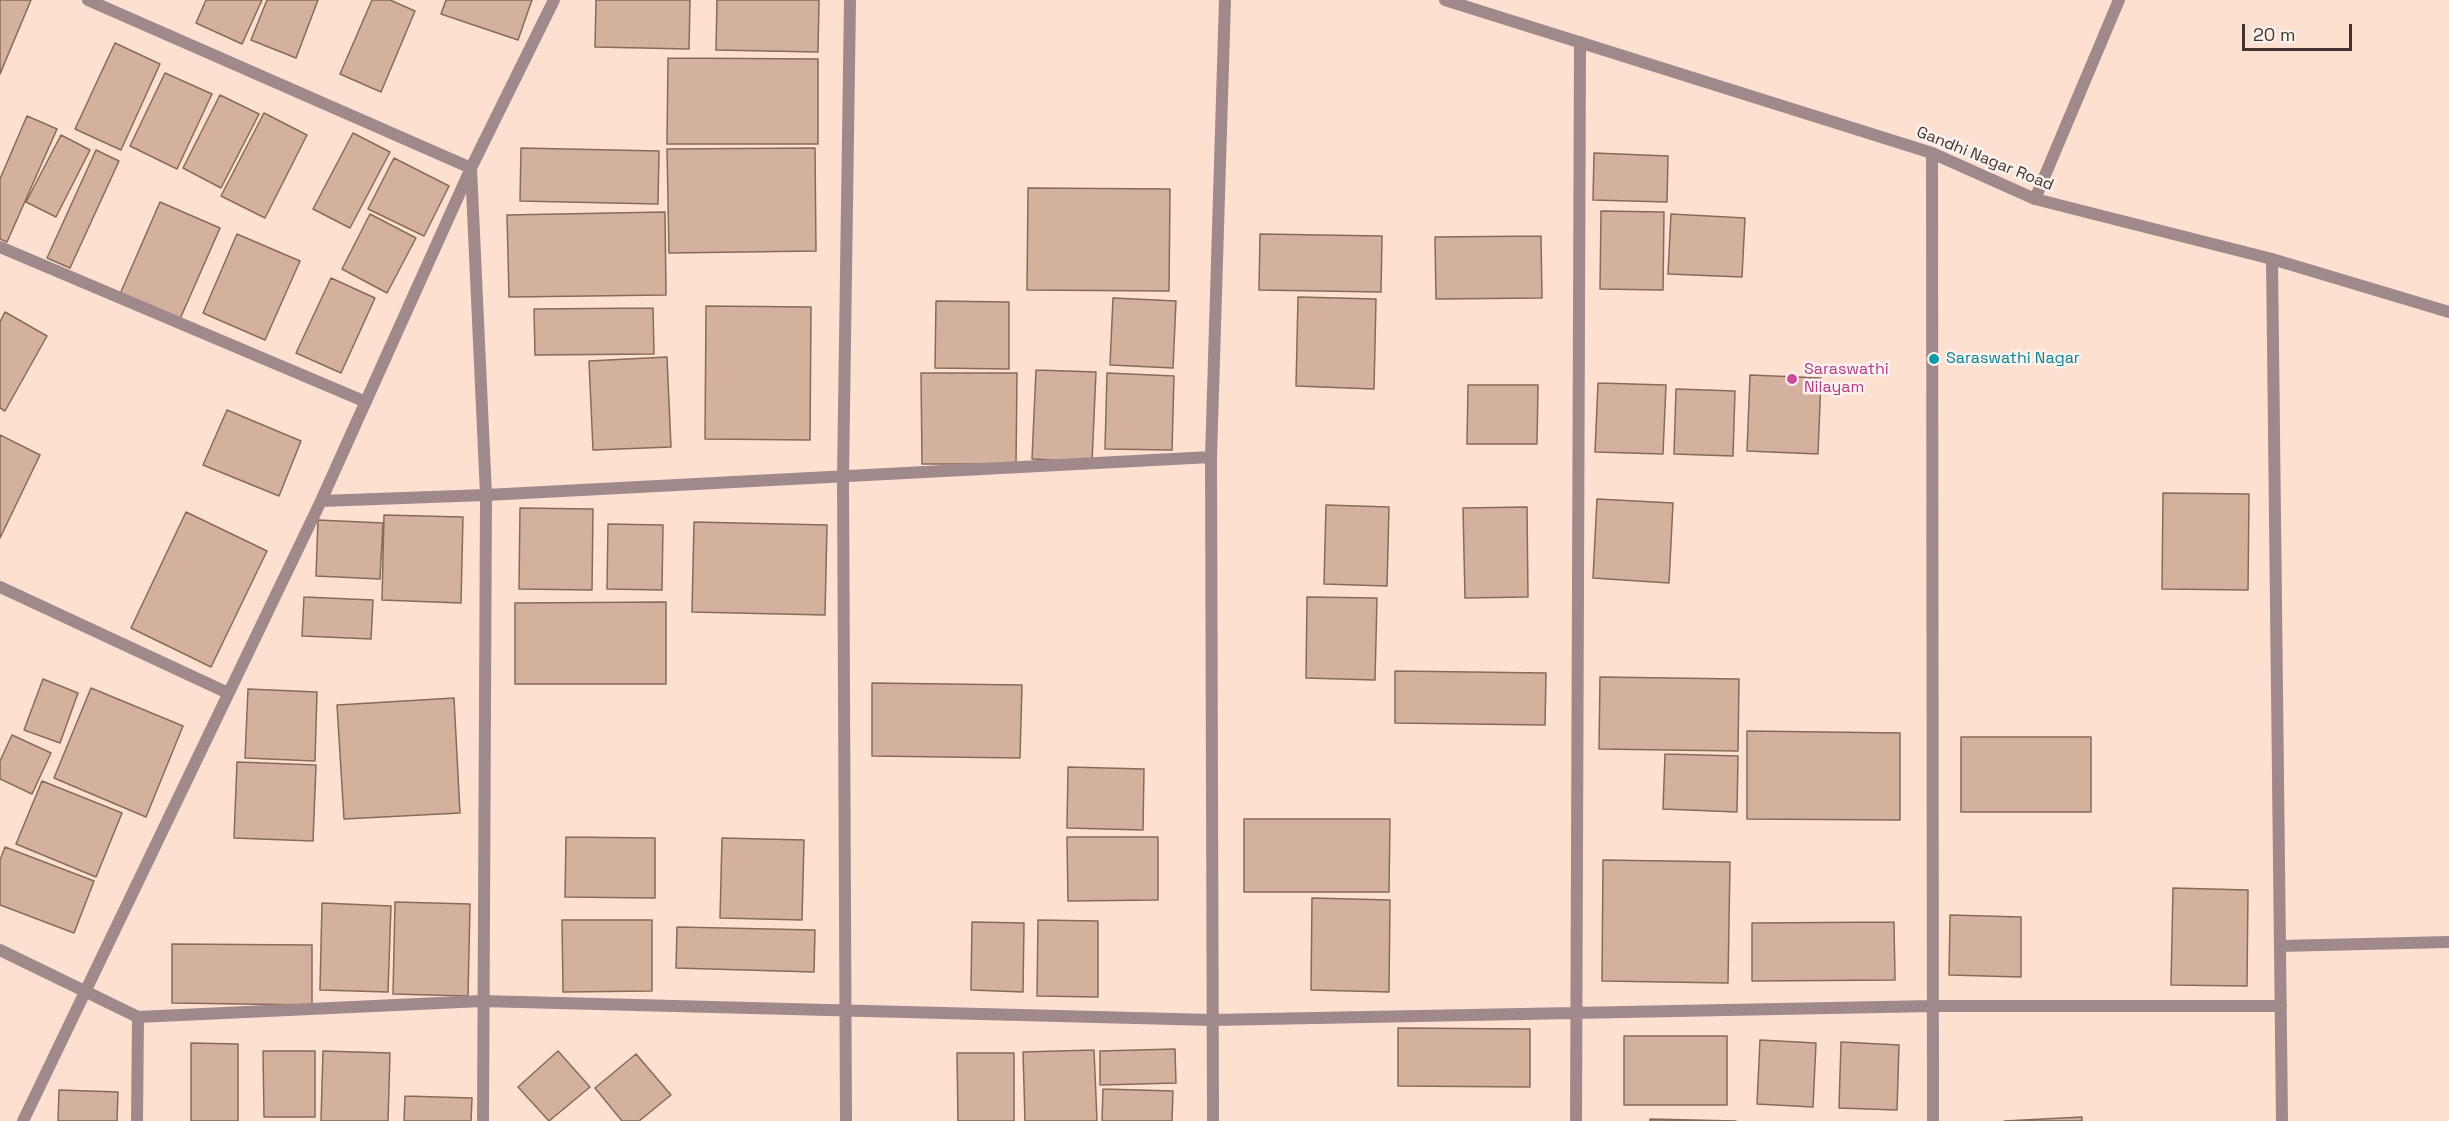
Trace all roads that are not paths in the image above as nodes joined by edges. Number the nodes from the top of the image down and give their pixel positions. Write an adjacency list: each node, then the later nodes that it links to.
1 (88, 0): 9 (street)
2 (554, 0): 9 (street)
3 (850, 0): 16 (street)
4 (1225, 0): 15 (street)
5 (1445, 0): 7 (street, Gandhi Nagar Road)
6 (2119, 0): 10 (street)
7 (1580, 42): 8 (street, Gandhi Nagar Road); 29 (street)
8 (1932, 153): 10 (street, Gandhi Nagar Road); 26 (street)
9 (471, 168): 14 (street); 17 (street)
10 (2035, 199): 12 (street, Gandhi Nagar Road)
11 (0, 247): 14 (street)
12 (2272, 259): 13 (street, Gandhi Nagar Road); 22 (street)
13 (2449, 312)
14 (366, 402): 18 (street)
15 (1211, 457): 16 (street); 31 (street)
16 (843, 477): 17 (street); 28 (street)
17 (486, 495): 18 (street); 25 (street)
18 (321, 501): 20 (street)
19 (0, 587): 20 (street)
20 (228, 693): 24 (street)
21 (2449, 942): 22 (street)
22 (2280, 946): 27 (street)
23 (0, 950): 24 (street)
24 (86, 991): 30 (street); 32 (street)
25 (482, 1001): 28 (street); 30 (street); 34 (street)
26 (1933, 1006): 27 (street); 29 (street); 38 (street)
27 (2281, 1006): 39 (street)
28 (847, 1010): 31 (street); 35 (street)
29 (1576, 1012): 31 (street); 37 (street)
30 (138, 1017): 33 (street)
31 (1212, 1020): 36 (street)
32 (23, 1121)
33 (137, 1121)
34 (483, 1121)
35 (846, 1121)
36 (1213, 1121)
37 (1576, 1121)
38 (1933, 1121)
39 (2283, 1121)

